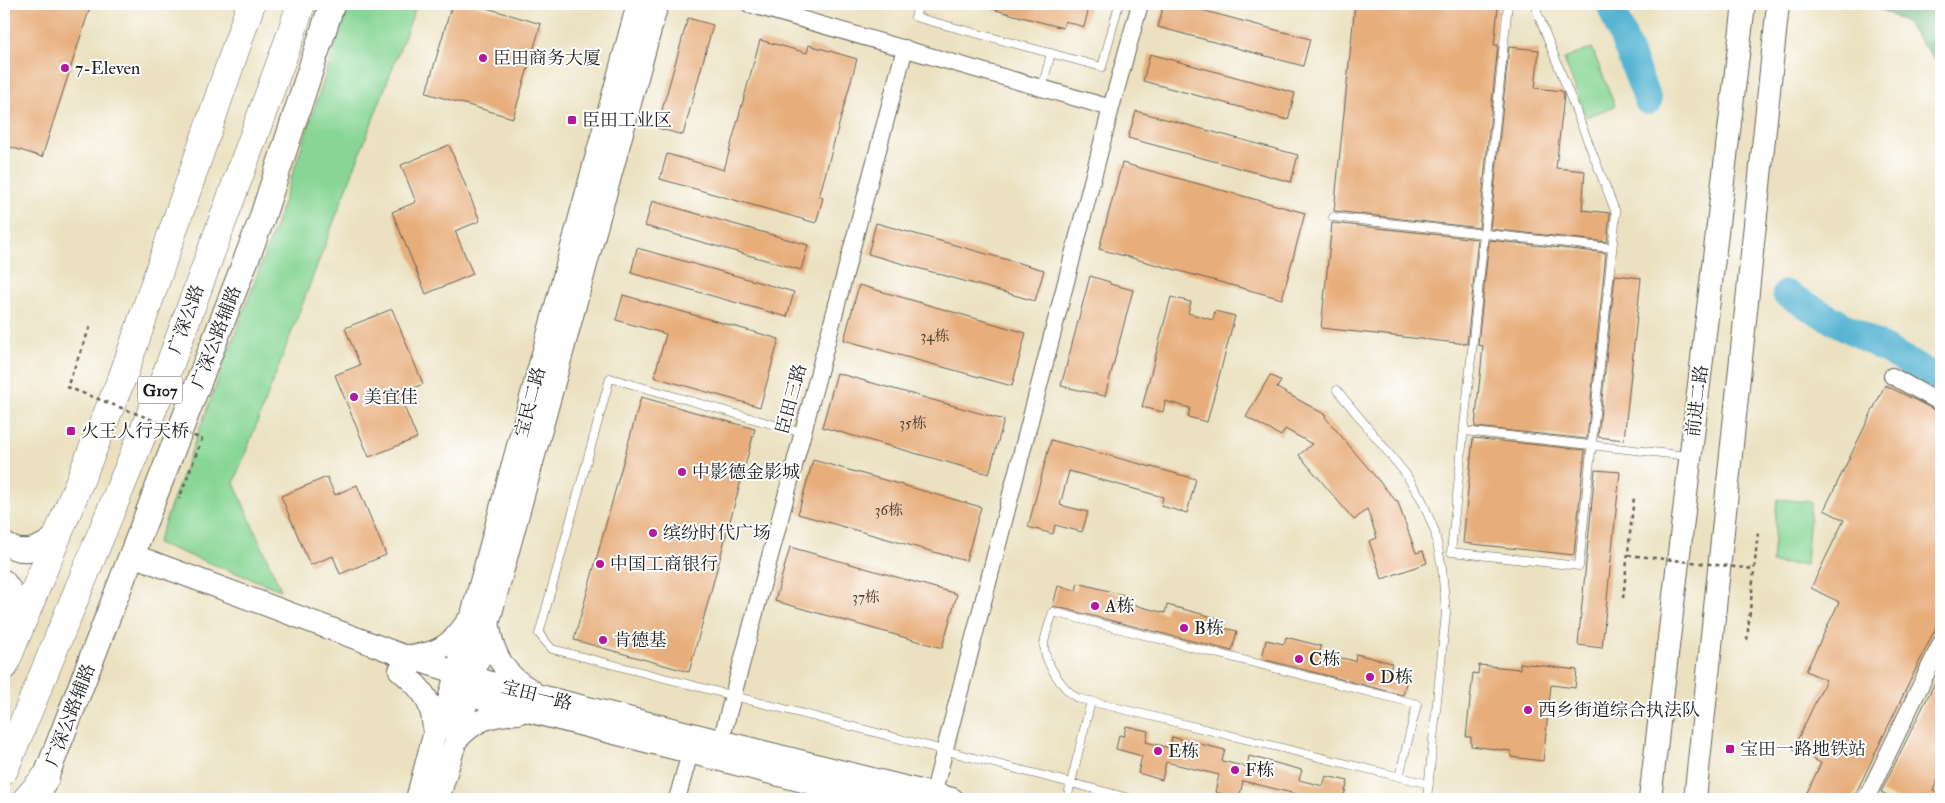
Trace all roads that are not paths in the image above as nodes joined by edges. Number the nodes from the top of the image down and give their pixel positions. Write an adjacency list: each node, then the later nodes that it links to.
1 (251, 4): 29 (highway, G107)
2 (300, 4): 46 (highway, 广深公路 / G107)
3 (332, 4): 31 (main road, 广深公路辅路)
4 (638, 4): 28 (main road, 宝民二路)
5 (657, 4): 28 (main road, 宝民二路)
6 (749, 4): 14 (street)
7 (919, 4): 15 (lane)
8 (1119, 4): 15 (lane)
9 (1140, 4): 17 (street)
10 (1508, 4): 19 (lane)
11 (1534, 4): 20 (lane)
12 (1744, 4): 27 (main road, 前进二路)
13 (1778, 4): 61 (main road)
14 (905, 48): 16 (street); 25 (street, 臣田三路)
15 (1051, 53): 16 (lane)
16 (1042, 88): 17 (street)
17 (1111, 108): 44 (street)
18 (1333, 217): 19 (lane)
19 (1484, 234): 20 (lane); 24 (lane)
20 (1612, 248): 26 (lane)
21 (1892, 376): 23 (street)
22 (1336, 390): 49 (lane)
23 (1941, 403)
24 (1464, 431): 26 (lane); 26 (lane)
25 (803, 433): 39 (street, 臣田三路); 39 (lane)
26 (1592, 445): 27 (lane)
27 (1690, 456): 60 (main road, 前进二路)
28 (508, 515): 33 (main road, 宝民二路)
29 (57, 535): 30 (main road); 34 (highway, G107)
30 (4, 543)
31 (129, 562): 36 (main road, 宝田一路); 50 (main road, 广深公路辅路)
32 (4, 581): 34 (main road)
33 (480, 619): 36 (main road); 38 (main road, 宝民二路); 41 (main road)
34 (18, 632): 37 (highway, G107)
35 (1941, 643): 62 (street)
36 (402, 663): 38 (main road, 宝田一路); 42 (main road)
37 (4, 666)
38 (463, 683): 41 (main road, 宝田一路); 42 (main road, 宝民二路)
39 (733, 696): 43 (street, 臣田三路); 44 (lane)
40 (1090, 701): 47 (lane); 47 (lane); 48 (lane)
41 (544, 706): 42 (main road); 43 (main road, 宝田一路); 45 (main road, 宝田一路)
42 (445, 738): 53 (main road, 宝民二路); 54 (main road, 宝民二路)
43 (718, 750): 45 (main road, 宝田一路); 51 (main road, 宝田一路); 56 (main road, 宝田一路)
44 (945, 751): 48 (lane); 51 (street)
45 (690, 752): 55 (street)
46 (4, 770)
47 (1399, 777): 49 (lane)
48 (1071, 783): 57 (lane); 58 (lane)
49 (1429, 784): 59 (lane)
50 (41, 789): 52 (highway)
51 (939, 798)
52 (27, 799)
53 (417, 799)
54 (438, 799)
55 (677, 799)
56 (874, 799)
57 (1067, 799)
58 (1133, 799)
59 (1427, 799)
60 (1650, 799)
61 (1695, 799)
62 (1866, 799)

